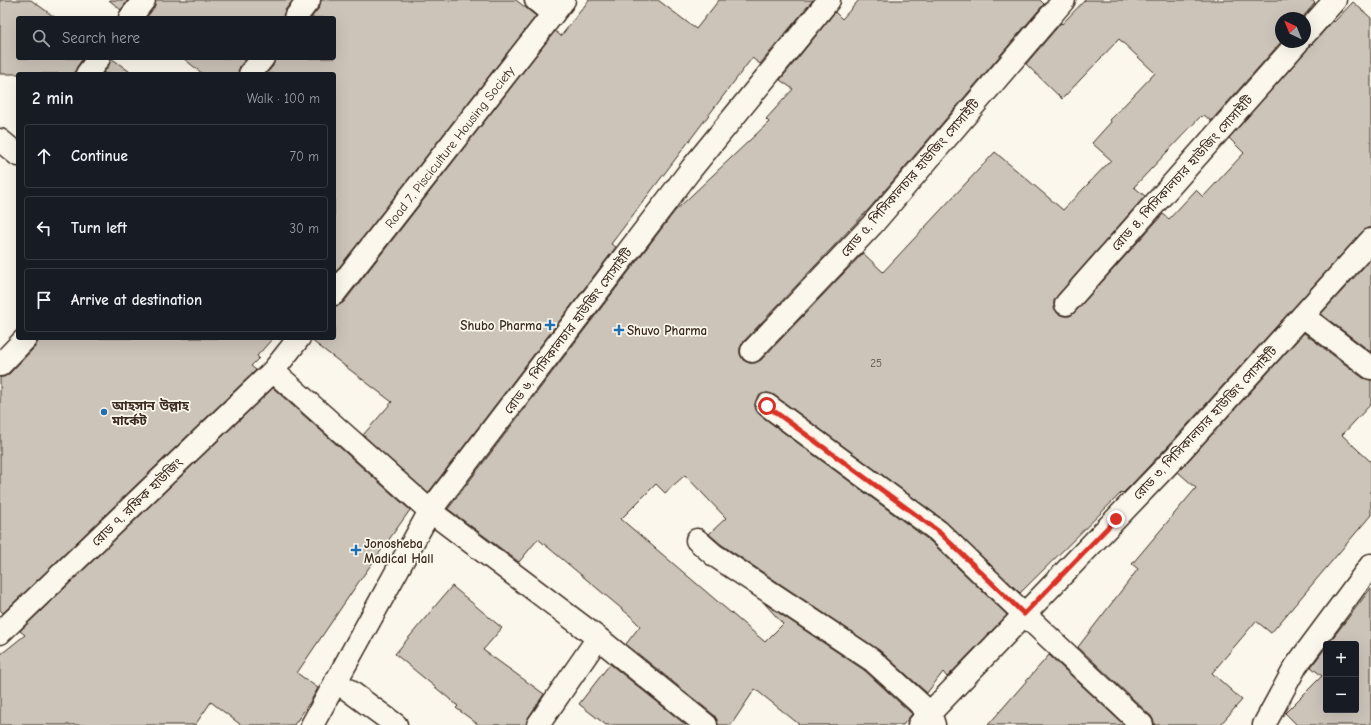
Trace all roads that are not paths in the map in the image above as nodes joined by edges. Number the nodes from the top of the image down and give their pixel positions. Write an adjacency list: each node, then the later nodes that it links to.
1 (144, 0): 8 (street)
2 (309, 0): 9 (street)
3 (536, 0): 7 (street)
4 (829, 0): 29 (street, রোড ৬, পিসিকালচার হাউজিং সোসাইটি)
5 (1064, 0): 24 (street, রোড ৫, পিসিকালচার হাউজিং সোসাইটি)
6 (1335, 0): 10 (street)
7 (558, 7): 19 (street, Road 7, Pisciculture Housing Society)
8 (132, 16)
9 (297, 16)
10 (1311, 27)
11 (1293, 48): 20 (street, রোড ৪, পিসিকালচার হাউজিং সোসাইটি)
12 (98, 60): 14 (street)
13 (261, 60): 15 (street)
14 (88, 72)
15 (252, 72)
16 (0, 140): 17 (street)
17 (16, 153)
18 (1371, 240): 21 (street, রোড ৩, পিসিকালচার হাউজিং সোসাইটি)
19 (336, 291)
20 (1066, 304)
21 (1303, 316): 26 (street); 32 (street, রোড ৩, পিসিকালচার হাউজিং সোসাইটি)
22 (24, 340): 25 (street)
23 (297, 340): 27 (street)
24 (752, 351)
25 (0, 365)
26 (1371, 368)
27 (273, 371): 29 (street); 33 (street, রোড ৭, রফিক হাউজিং)
28 (767, 406): 32 (street)
29 (430, 511): 34 (street); 35 (street, রোড ৬, পিসিকালচার হাউজিং সোসাইটি)
30 (697, 540): 36 (street)
31 (1371, 565): 42 (street)
32 (1024, 614): 36 (street, রোড ৩, পিসিকালচার হাউজিং সোসাইটি); 41 (street)
33 (0, 633)
34 (598, 638): 39 (street); 40 (street)
35 (336, 681): 37 (street, রোড ৬, পিসিকালচার হাউজিং সোসাইটি); 38 (street)
36 (928, 721)
37 (312, 725)
38 (396, 725)
39 (538, 725)
40 (706, 725)
41 (1142, 725)
42 (1264, 725)

